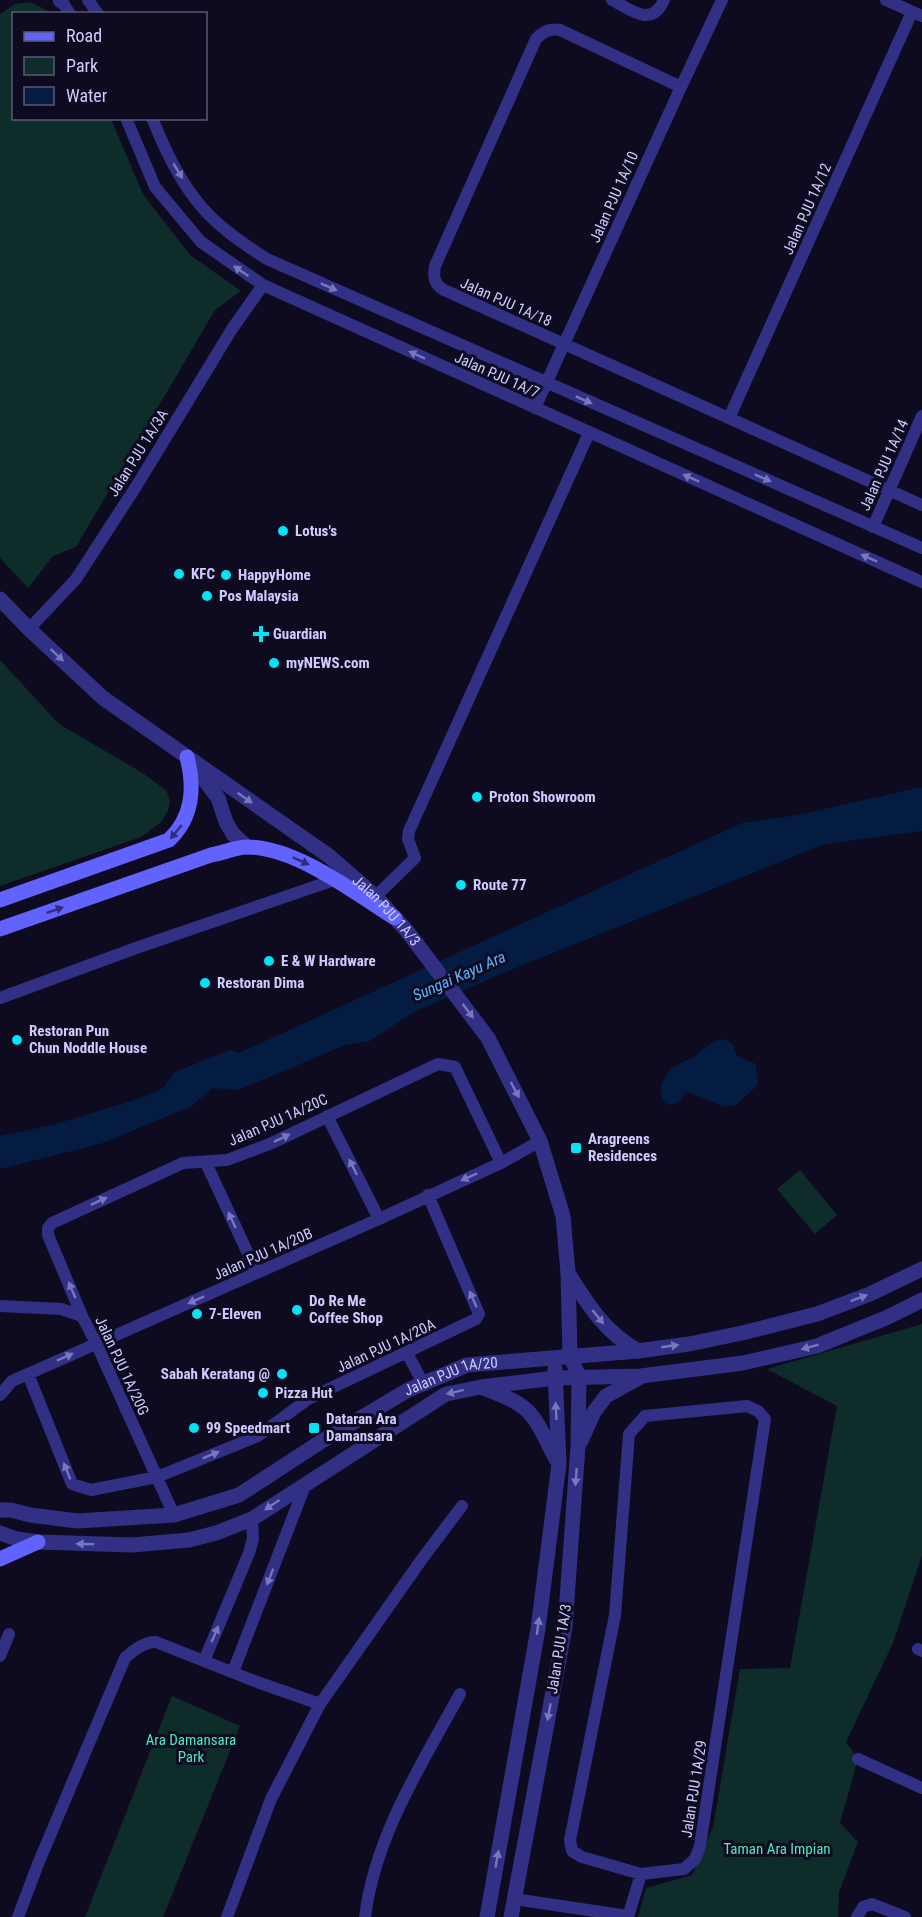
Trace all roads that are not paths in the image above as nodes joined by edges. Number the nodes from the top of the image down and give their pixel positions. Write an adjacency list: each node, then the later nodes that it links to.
1 (612, 0): 2 (street)
2 (664, 0)
3 (722, 0): 6 (street, Jalan PJU 1A/10)
4 (886, 0): 5 (street)
5 (917, 14): 14 (street, Jalan PJU 1A/12)
6 (681, 87): 10 (street, Jalan PJU 1A/10); 10 (street, Jalan PJU 1A/18)
7 (127, 120): 9 (street, Jalan PJU 1A/7, one-way to 7)
8 (153, 120): 11 (street, Jalan PJU 1A/7, one-way to 11)
9 (263, 285): 12 (street, Jalan PJU 1A/7, one-way to 9); 22 (street, Jalan PJU 1A/3A)
10 (564, 344): 11 (street, Jalan PJU 1A/10); 14 (street, Jalan PJU 1A/18)
11 (546, 383): 12 (street, Jalan PJU 1A/10); 18 (street, Jalan PJU 1A/7, one-way to 18)
12 (535, 408): 15 (street, Jalan PJU 1A/7)
13 (922, 416): 16 (street, Jalan PJU 1A/14)
14 (729, 418): 16 (street, Jalan PJU 1A/18)
15 (590, 433): 20 (street, Jalan PJU 1A/7, one-way to 15); 27 (street)
16 (890, 490): 17 (street, Jalan PJU 1A/18); 18 (street, Jalan PJU 1A/14)
17 (922, 505)
18 (873, 527): 19 (street, Jalan PJU 1A/7)
19 (922, 548)
20 (922, 582)
21 (0, 599): 22 (street, Jalan PJU 1A/3)
22 (29, 629): 23 (street, Jalan PJU 1A/3, one-way to 23)
23 (186, 757): 24 (street); 26 (main road, one-way to 26); 27 (street, Jalan PJU 1A/3, one-way to 27)
24 (247, 847): 25 (main road, one-way to 25); 29 (main road, one-way to 24)
25 (334, 880): 27 (main road); 30 (street, Jalan PJU 1A/3)
26 (0, 900)
27 (373, 900): 28 (main road)
28 (395, 918): 32 (street, Jalan PJU 1A/3, one-way to 32)
29 (0, 929)
30 (0, 998)
31 (327, 1116): 33 (street, Jalan PJU 1A/20C, one-way to 31); 34 (street, Jalan PJU 1A/20C); 36 (street, one-way to 31)
32 (540, 1141): 34 (street, Jalan PJU 1A/20B); 40 (street, Jalan PJU 1A/3)
33 (206, 1163): 37 (street, Jalan PJU 1A/20C, one-way to 33); 39 (street, one-way to 33)
34 (501, 1163): 35 (street, Jalan PJU 1A/20B, one-way to 35)
35 (428, 1195): 36 (street, Jalan PJU 1A/20B); 46 (street, Jalan PJU 1A/20A, one-way to 35)
36 (379, 1219): 39 (street, Jalan PJU 1A/20B)
37 (48, 1228): 43 (street, Jalan PJU 1A/20G, one-way to 37)
38 (922, 1269): 45 (street, Jalan PJU 1A/20, one-way to 38)
39 (257, 1273): 44 (street, Jalan PJU 1A/20B, one-way to 44)
40 (568, 1273): 45 (street, one-way to 45); 47 (street, Jalan PJU 1A/3)
41 (922, 1300): 49 (street, Jalan PJU 1A/20, one-way to 49)
42 (0, 1306): 43 (street)
43 (82, 1316): 44 (street, Jalan PJU 1A/20G)
44 (96, 1343): 48 (street, Jalan PJU 1A/20B, one-way to 44); 57 (street, Jalan PJU 1A/20G)
45 (638, 1351): 47 (street, Jalan PJU 1A/20)
46 (407, 1353): 52 (street); 57 (street, Jalan PJU 1A/20A, one-way to 46)
47 (562, 1356): 50 (street); 51 (street, Jalan PJU 1A/3); 52 (street, Jalan PJU 1A/20)
48 (28, 1374): 54 (street, Jalan PJU 1A/20B); 57 (street, Jalan PJU 1A/20A, one-way to 48)
49 (642, 1376): 50 (street, Jalan PJU 1A/20); 55 (street)
50 (579, 1377): 51 (street, Jalan PJU 1A/20); 55 (street, Jalan PJU 1A/3)
51 (555, 1378): 53 (street, Jalan PJU 1A/20); 56 (street, Jalan PJU 1A/3, one-way to 51)
52 (423, 1383): 61 (street, Jalan PJU 1A/20)
53 (481, 1387): 56 (street); 58 (street, Jalan PJU 1A/20, one-way to 58)
54 (0, 1395)
55 (578, 1446): 75 (street, Jalan PJU 1A/3, one-way to 75)
56 (559, 1464): 80 (street, Jalan PJU 1A/3, one-way to 56)
57 (157, 1477): 61 (street, Jalan PJU 1A/20G)
58 (306, 1483): 62 (street, Jalan PJU 1A/20, one-way to 62); 69 (street, one-way to 69)
59 (462, 1506): 71 (street)
60 (0, 1510): 61 (street, Jalan PJU 1A/20)
61 (174, 1515)
62 (252, 1519): 64 (street, Jalan PJU 1A/20, one-way to 64); 68 (street, one-way to 62)
63 (0, 1533): 64 (street, Jalan PJU 1A/20)
64 (38, 1542): 65 (main road)
65 (0, 1559)
66 (9, 1634): 67 (street)
67 (0, 1656)
68 (204, 1661): 69 (street); 77 (street)
69 (233, 1672): 71 (street)
70 (460, 1695): 79 (street)
71 (320, 1704): 78 (street)
72 (858, 1759): 73 (street)
73 (922, 1788)
74 (641, 1874): 74 (street, Jalan PJU 1A/29); 82 (street)
75 (513, 1899): 81 (street, Jalan PJU 1A/3); 82 (street)
76 (860, 1912): 83 (street)
77 (18, 1917)
78 (227, 1917)
79 (365, 1917)
80 (487, 1917)
81 (511, 1917)
82 (628, 1917)
83 (905, 1917)

